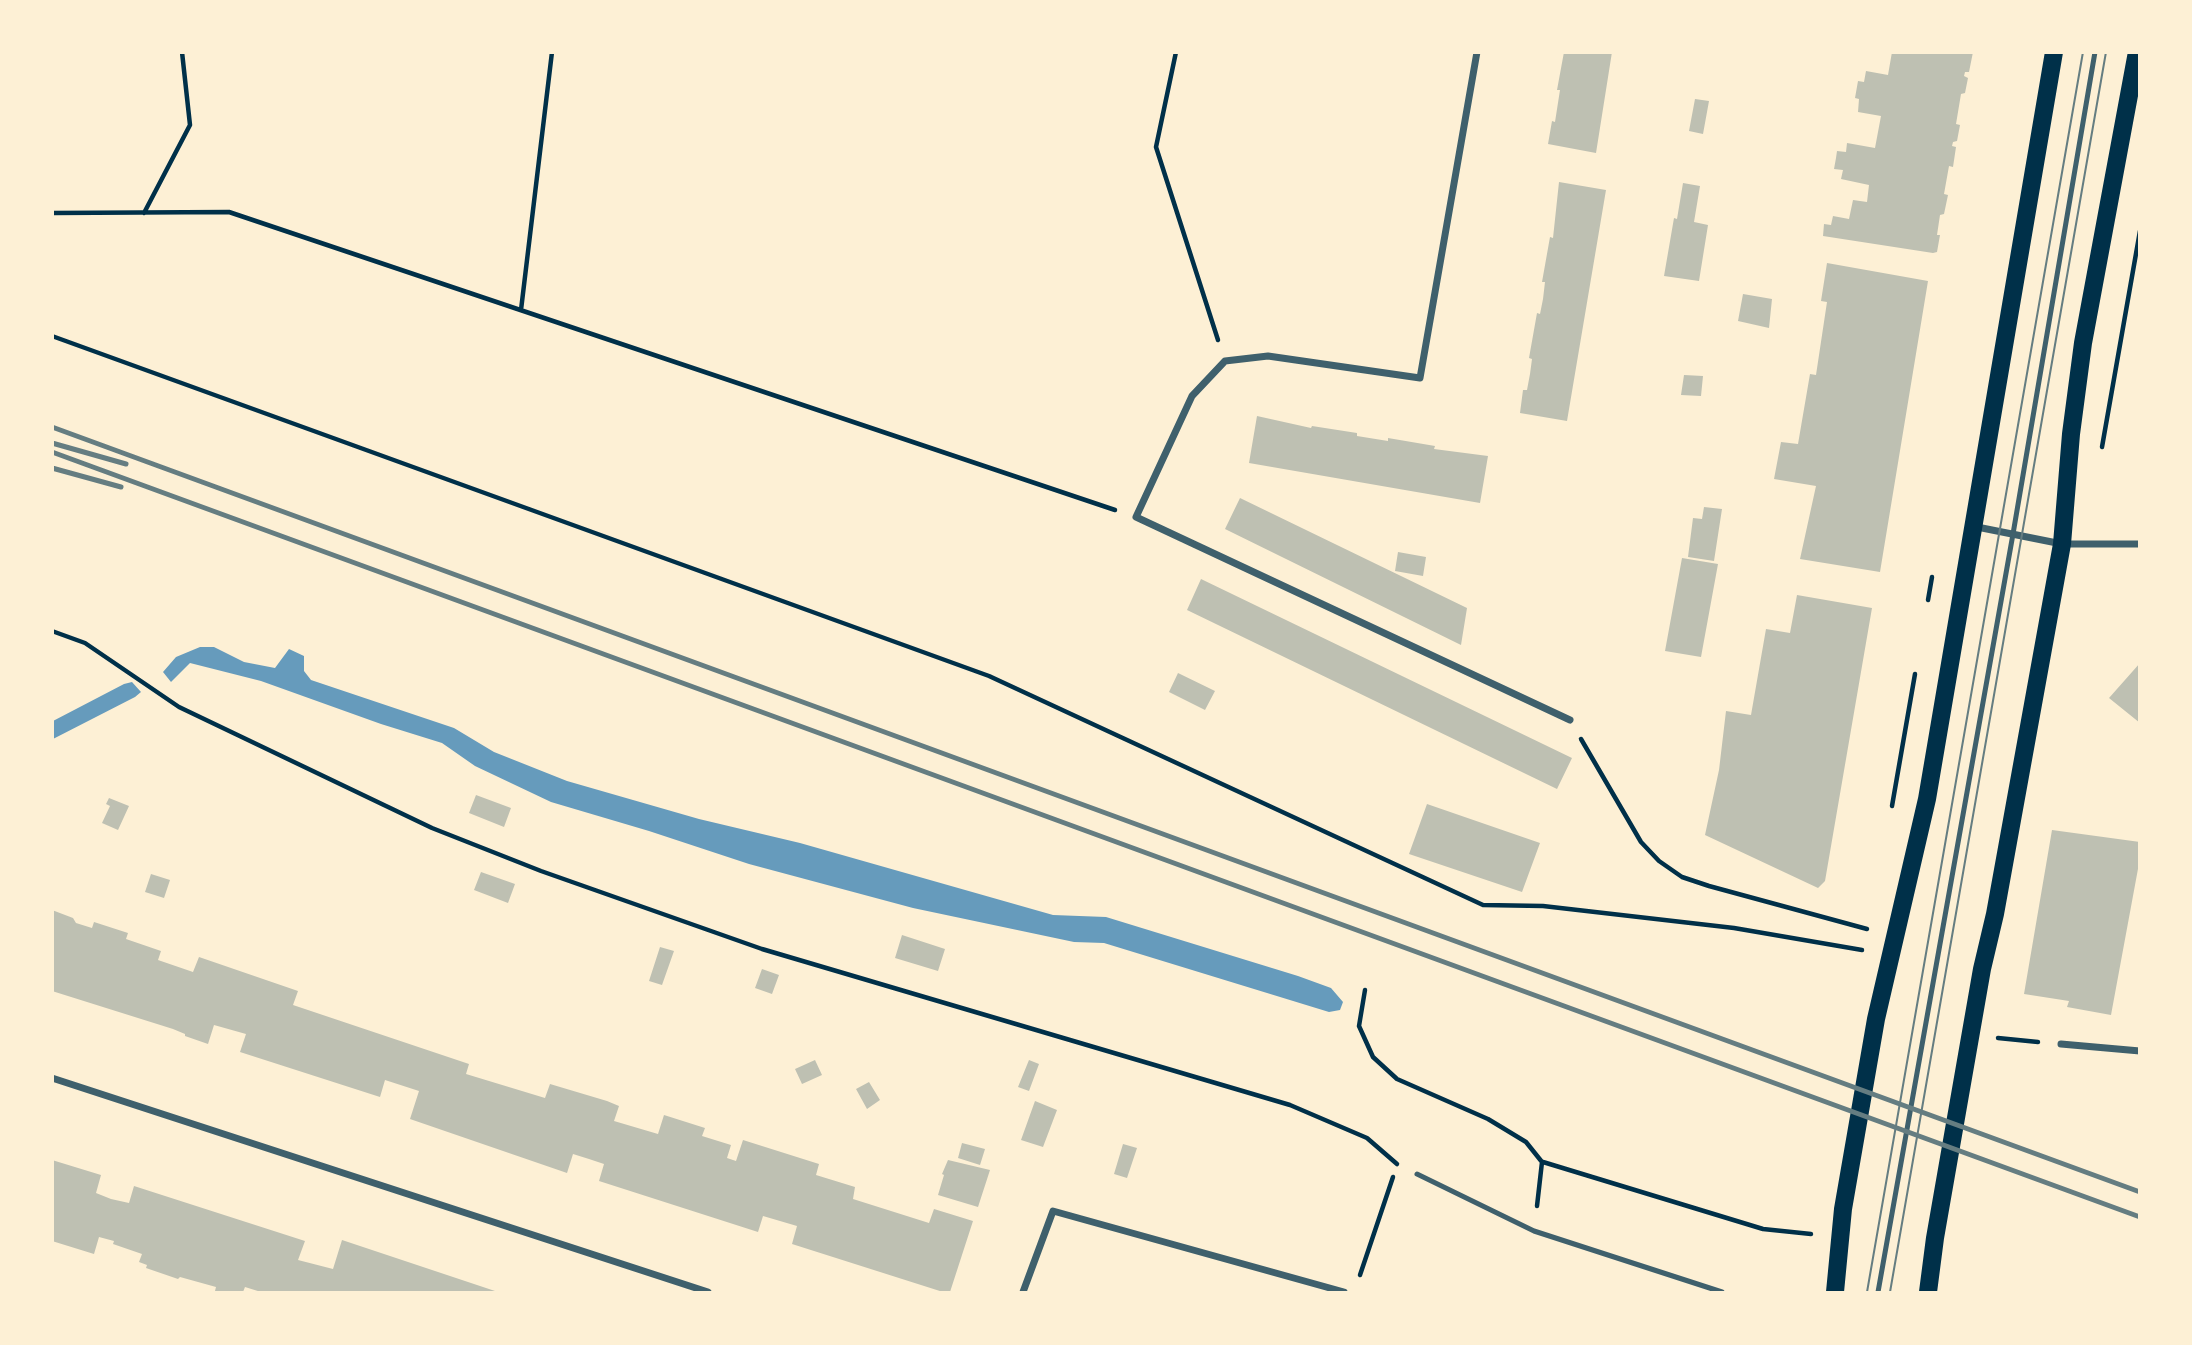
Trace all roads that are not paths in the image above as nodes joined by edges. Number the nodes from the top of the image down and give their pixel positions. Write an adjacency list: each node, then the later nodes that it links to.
1 (1477, 52): 9 (street)
2 (2054, 52): 5 (main road)
3 (2095, 52): 6 (lane)
4 (2137, 52): 7 (main road)
5 (1972, 526): 6 (street); 18 (main road)
6 (2012, 534): 7 (street); 19 (lane)
7 (2062, 544): 8 (street); 20 (main road)
8 (2140, 544)
9 (1570, 720)
10 (2061, 1044): 11 (street)
11 (2140, 1051)
12 (52, 1078): 14 (street)
13 (1417, 1174): 17 (lane)
14 (708, 1293)
15 (1023, 1293): 16 (street)
16 (1344, 1293)
17 (1722, 1293)
18 (1835, 1293)
19 (1878, 1293)
20 (1928, 1293)

